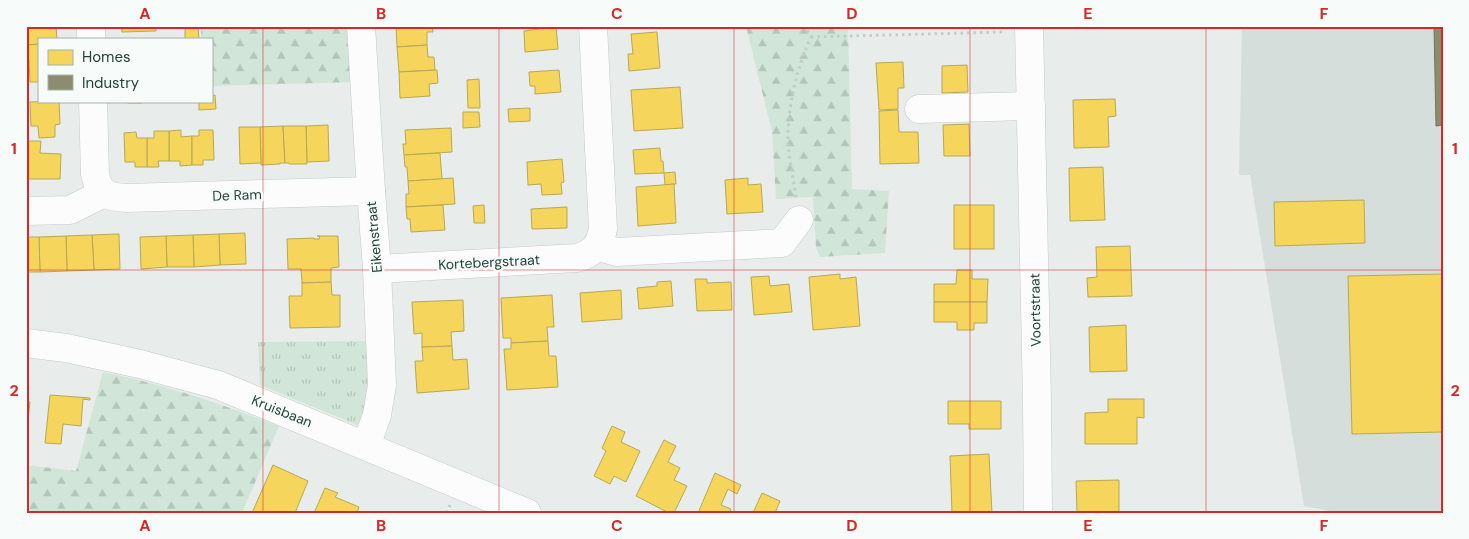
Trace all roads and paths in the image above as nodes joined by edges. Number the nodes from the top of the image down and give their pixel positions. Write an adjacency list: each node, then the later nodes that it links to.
1 (361, 26): 9 (street, Eikenstraat)
2 (592, 26): 13 (street)
3 (805, 26): 5 (path)
4 (1029, 29): 5 (path); 7 (street, Voortstraat)
5 (811, 37): 12 (path)
6 (93, 102): 10 (street)
7 (1031, 106): 8 (street); 18 (street, Voortstraat)
8 (919, 109)
9 (371, 190): 10 (street, De Ram); 14 (street, Eikenstraat)
10 (104, 193): 11 (street)
11 (26, 211)
12 (799, 220): 13 (street)
13 (598, 246): 14 (street, Kortebergstraat)
14 (378, 269): 16 (street, Eikenstraat)
15 (26, 343): 16 (street, Kruisbaan)
16 (366, 446): 17 (street, Kruisbaan)
17 (527, 513)
18 (1038, 513)

